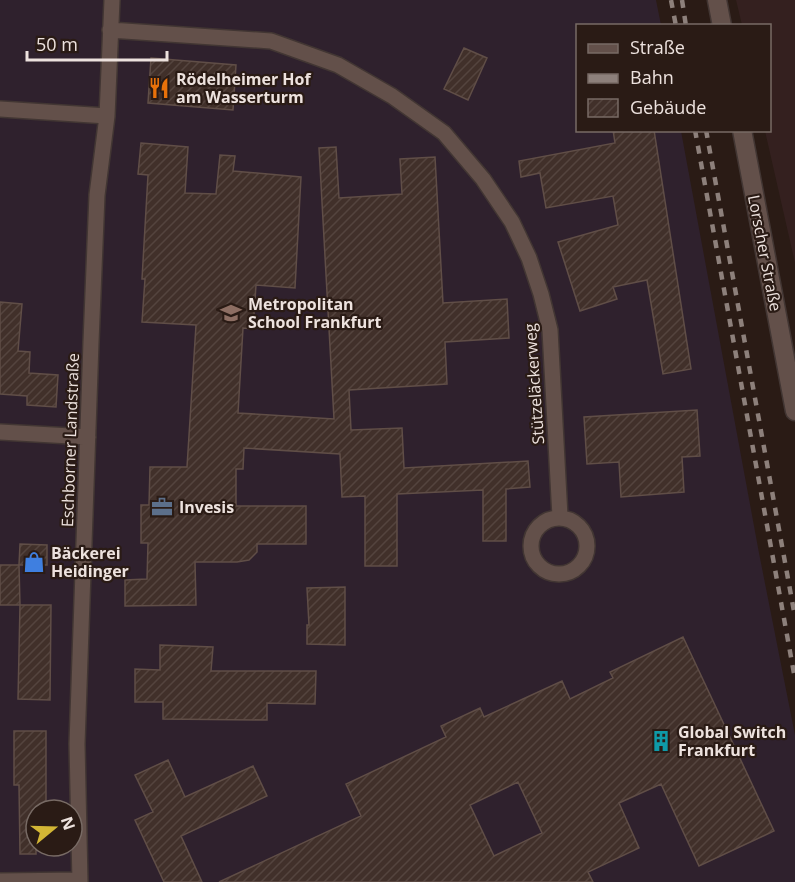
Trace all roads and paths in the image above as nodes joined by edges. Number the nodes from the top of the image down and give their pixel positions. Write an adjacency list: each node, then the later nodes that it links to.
1 (112, 0): 4 (street, Eschborner Landstraße)
2 (717, 0): 3 (main road)
3 (722, 24)
4 (110, 30): 6 (street, Eschborner Landstraße); 11 (street, Stützeläckerweg)
5 (0, 109): 6 (street)
6 (107, 116): 10 (street, Eschborner Landstraße)
7 (742, 132): 8 (main road, Lorscher Straße)
8 (795, 411)
9 (0, 432): 10 (street)
10 (88, 437): 13 (street, Eschborner Landstraße)
11 (560, 517): 11 (street)
12 (0, 881): 13 (street)
13 (80, 881)

